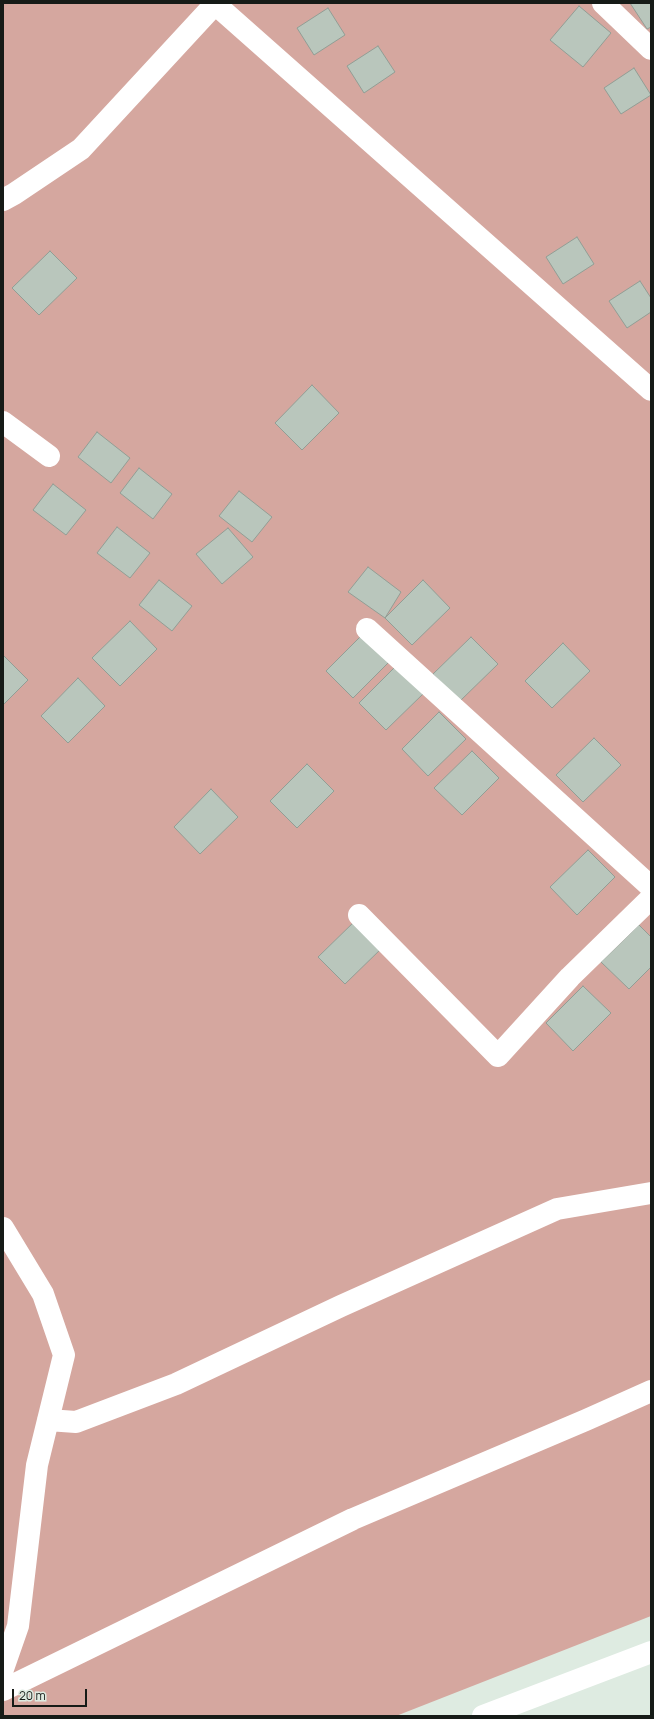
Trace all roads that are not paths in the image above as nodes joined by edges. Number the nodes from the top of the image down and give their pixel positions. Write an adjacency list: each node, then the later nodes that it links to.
1 (214, 3): 4 (street); 5 (street)
2 (603, 3): 3 (street)
3 (651, 49)
4 (3, 200)
5 (651, 390)
6 (3, 422): 7 (street)
7 (49, 456)
8 (367, 629): 9 (street)
9 (651, 887)
10 (651, 898): 11 (street)
11 (359, 915)
12 (651, 1193): 15 (street)
13 (3, 1228): 15 (street)
14 (651, 1391): 18 (street)
15 (48, 1420): 17 (street)
16 (651, 1652): 19 (street)
17 (3, 1669)
18 (3, 1690)
19 (483, 1716)

